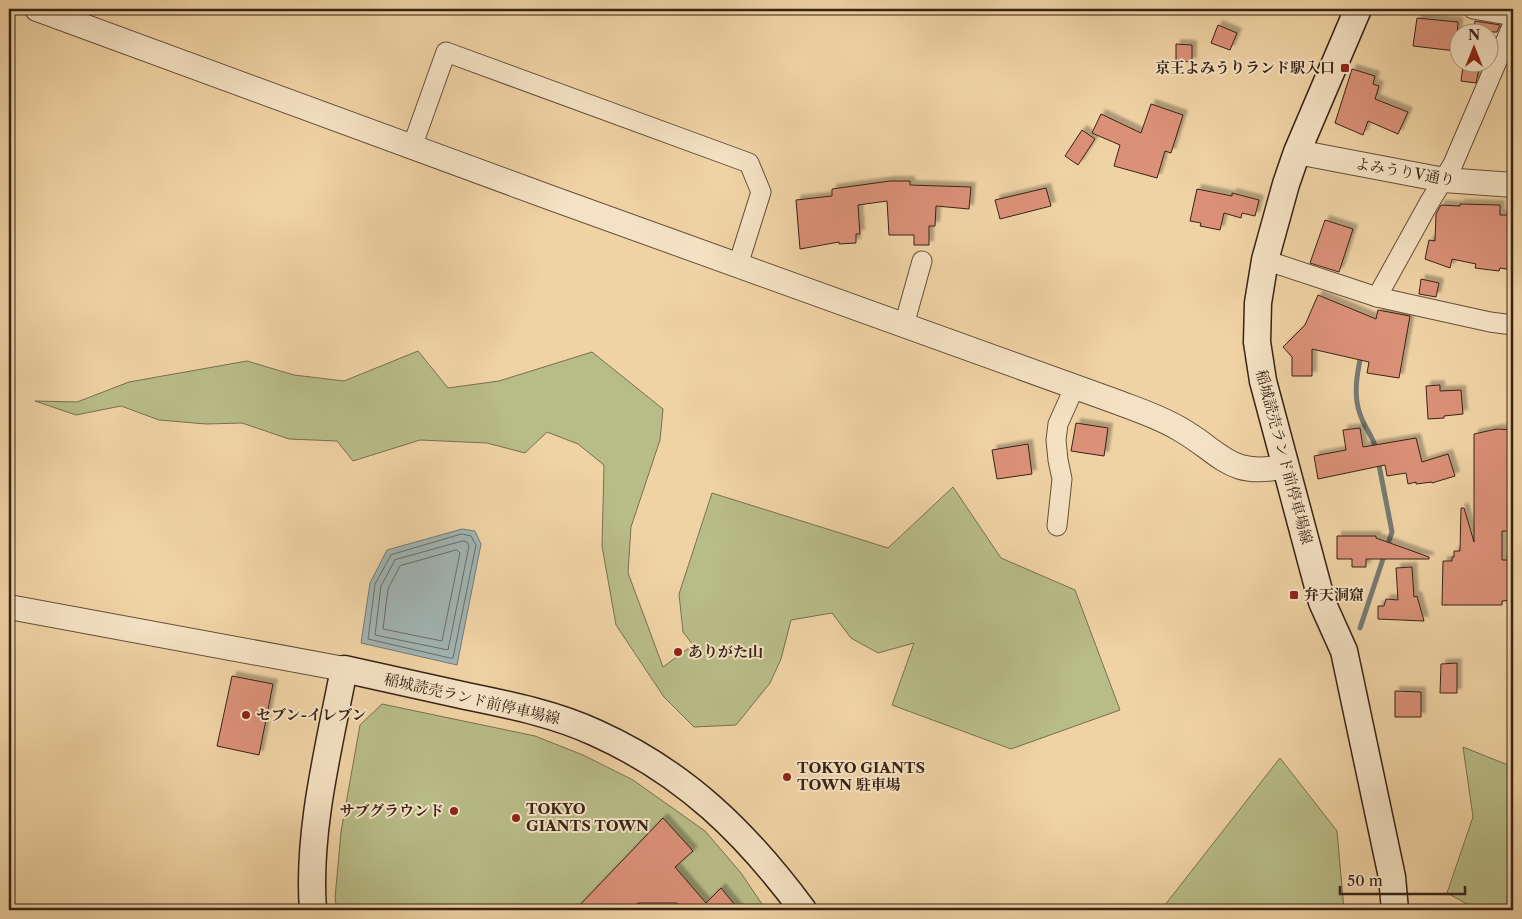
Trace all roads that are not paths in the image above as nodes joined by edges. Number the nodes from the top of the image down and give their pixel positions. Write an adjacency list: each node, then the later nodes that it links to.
1 (37, 9): 6 (street)
2 (1358, 9): 7 (main road, 稲城読売ランド前停車場線)
3 (1474, 9): 4 (street)
4 (1513, 16)
5 (1513, 24): 8 (street)
6 (412, 147): 12 (street); 12 (street)
7 (1298, 152): 8 (street, よみうりV通り); 10 (main road, 稲城読売ランド前停車場線)
8 (1444, 180): 9 (street, よみうりV通り); 13 (street)
9 (1513, 185)
10 (1265, 260): 13 (street); 17 (main road, 稲城読売ランド前停車場線)
11 (922, 261): 14 (street)
12 (738, 265): 14 (street)
13 (1377, 297): 15 (street)
14 (904, 325): 16 (street)
15 (1513, 325)
16 (1075, 386): 17 (street); 18 (street)
17 (1286, 466): 23 (main road, 稲城読売ランド前停車場線)
18 (1057, 526)
19 (9, 607): 20 (street)
20 (344, 670): 21 (main road); 22 (main road, 稲城読売ランド前停車場線)
21 (312, 910)
22 (803, 910)
23 (1395, 910)

